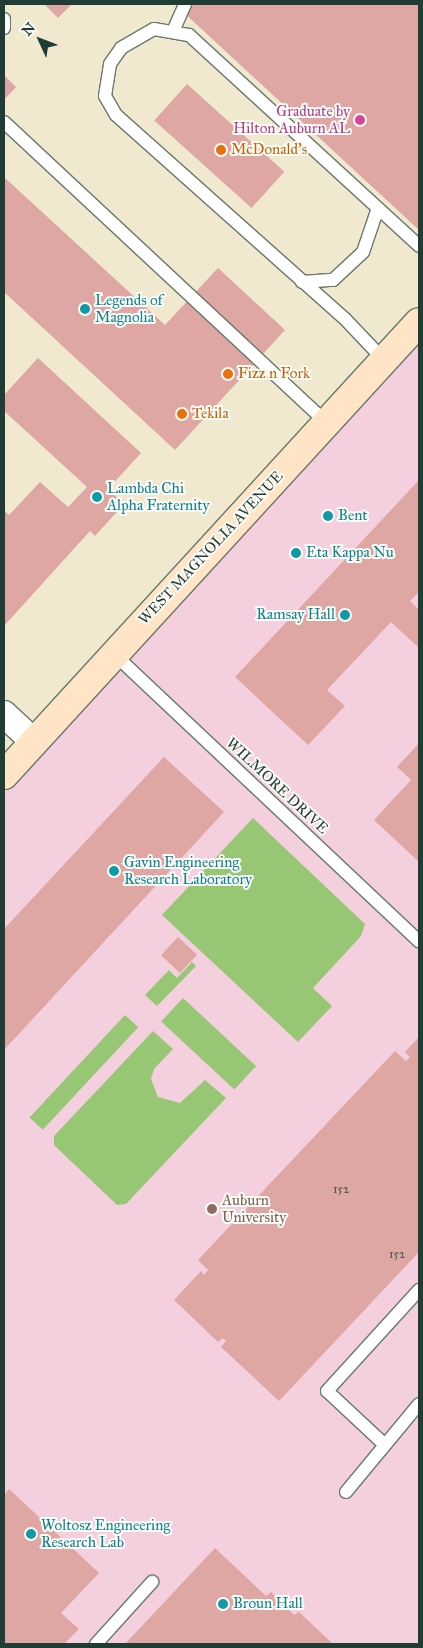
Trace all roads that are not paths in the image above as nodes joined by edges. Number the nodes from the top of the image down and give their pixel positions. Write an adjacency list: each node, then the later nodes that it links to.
1 (185, 4): 4 (lane)
2 (4, 19): 3 (lane)
3 (4, 28)
4 (174, 29): 6 (lane); 8 (lane)
5 (4, 122): 11 (lane)
6 (378, 208): 7 (lane); 8 (lane)
7 (419, 246)
8 (302, 282): 10 (lane)
9 (418, 325): 10 (street, WEST MAGNOLIA AVENUE)
10 (384, 360): 11 (street, WEST MAGNOLIA AVENUE)
11 (327, 423): 12 (street, WEST MAGNOLIA AVENUE)
12 (114, 654): 14 (street, WEST MAGNOLIA AVENUE); 16 (lane, WILMORE DRIVE)
13 (4, 714): 14 (street)
14 (34, 742): 15 (street, WEST MAGNOLIA AVENUE)
15 (4, 775)
16 (419, 941)
17 (419, 1290): 19 (lane)
18 (419, 1404): 19 (lane)
19 (385, 1445): 20 (lane)
20 (346, 1492)
21 (152, 1582): 22 (lane)
22 (96, 1644)

